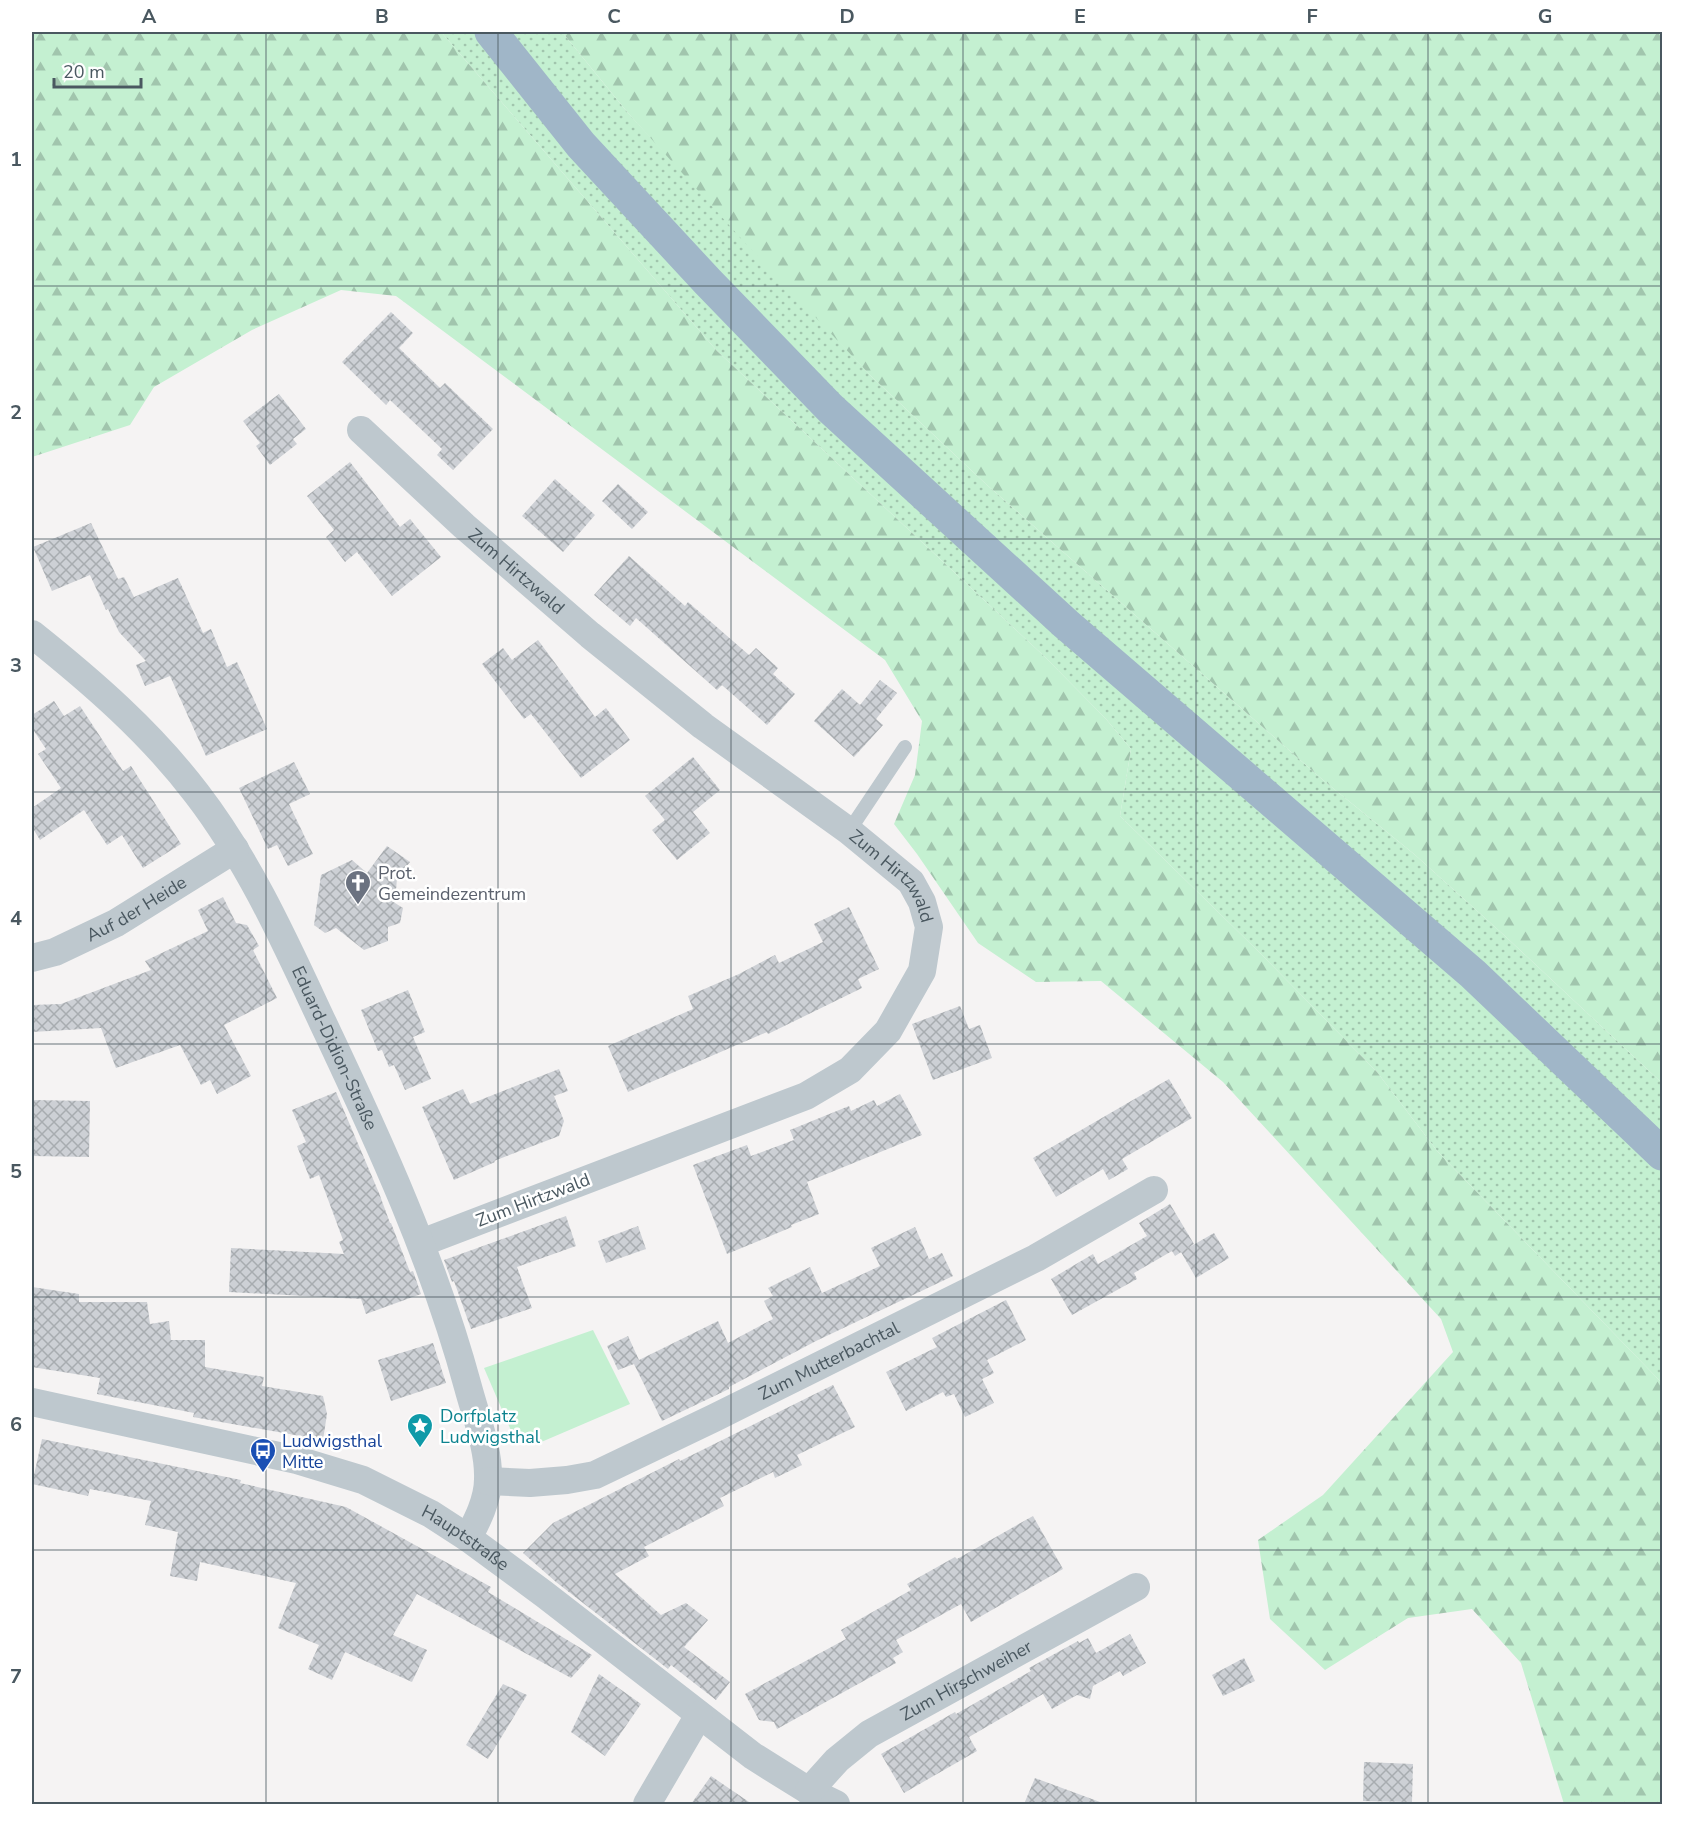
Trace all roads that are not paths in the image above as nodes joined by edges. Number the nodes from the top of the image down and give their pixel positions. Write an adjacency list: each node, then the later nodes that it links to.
1 (491, 32): 8 (highway)
2 (361, 430): 5 (street, Zum Hirtzwald)
3 (32, 634): 6 (street, Eduard-Didion-Straße)
4 (905, 747): 5 (lane)
5 (849, 831): 10 (street, Zum Hirtzwald)
6 (235, 849): 7 (street, Auf der Heide); 10 (street, Eduard-Didion-Straße)
7 (32, 958)
8 (1662, 1154)
9 (1154, 1190): 12 (street, Zum Mutterbachtal)
10 (421, 1243): 12 (street, Eduard-Didion-Straße)
11 (32, 1402): 13 (street, Hauptstraße)
12 (488, 1481): 13 (street, Eduard-Didion-Straße)
13 (468, 1539): 15 (street, Hauptstraße)
14 (1136, 1587): 16 (street, Zum Hirschweiher)
15 (699, 1715): 16 (street, Hauptstraße); 17 (street)
16 (809, 1791): 18 (street, Hauptstraße)
17 (647, 1804)
18 (836, 1804)

